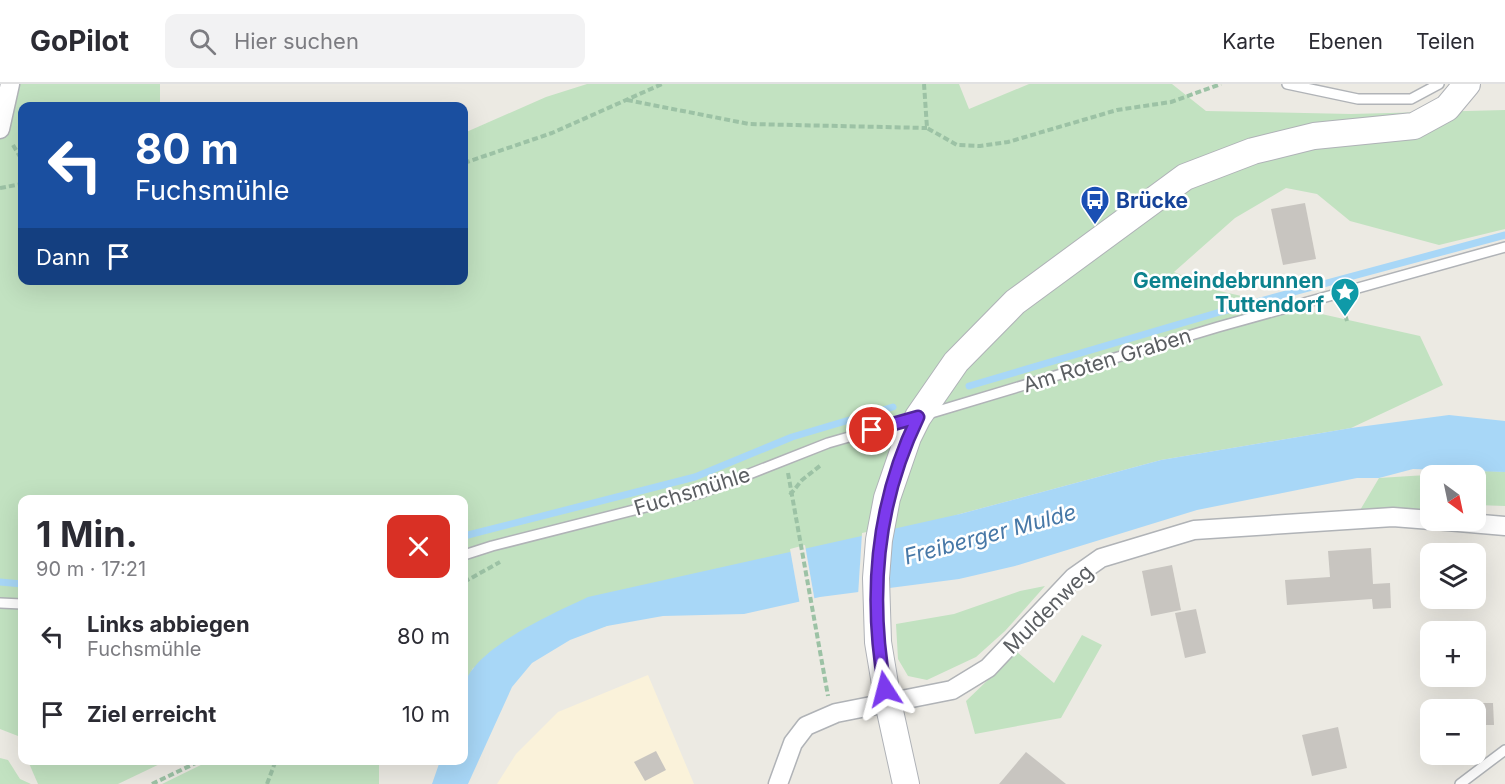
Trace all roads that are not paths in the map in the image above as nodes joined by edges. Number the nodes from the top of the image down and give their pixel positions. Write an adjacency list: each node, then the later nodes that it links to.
1 (10, 84): 5 (street)
2 (1287, 84): 3 (lane)
3 (1439, 84)
4 (1467, 84): 7 (street)
5 (0, 129)
6 (1505, 247): 7 (lane, Am Roten Graben)
7 (913, 427): 11 (lane, Fuchsmühle); 14 (street)
8 (1420, 519): 14 (street, Muldenweg)
9 (1486, 524): 10 (street, Muldenweg)
10 (1505, 526)
11 (468, 554)
12 (0, 603): 13 (lane)
13 (18, 604)
14 (888, 702): 16 (street, Muldenweg); 17 (street)
15 (1505, 750): 18 (lane)
16 (778, 784)
17 (906, 784)
18 (1460, 784)

